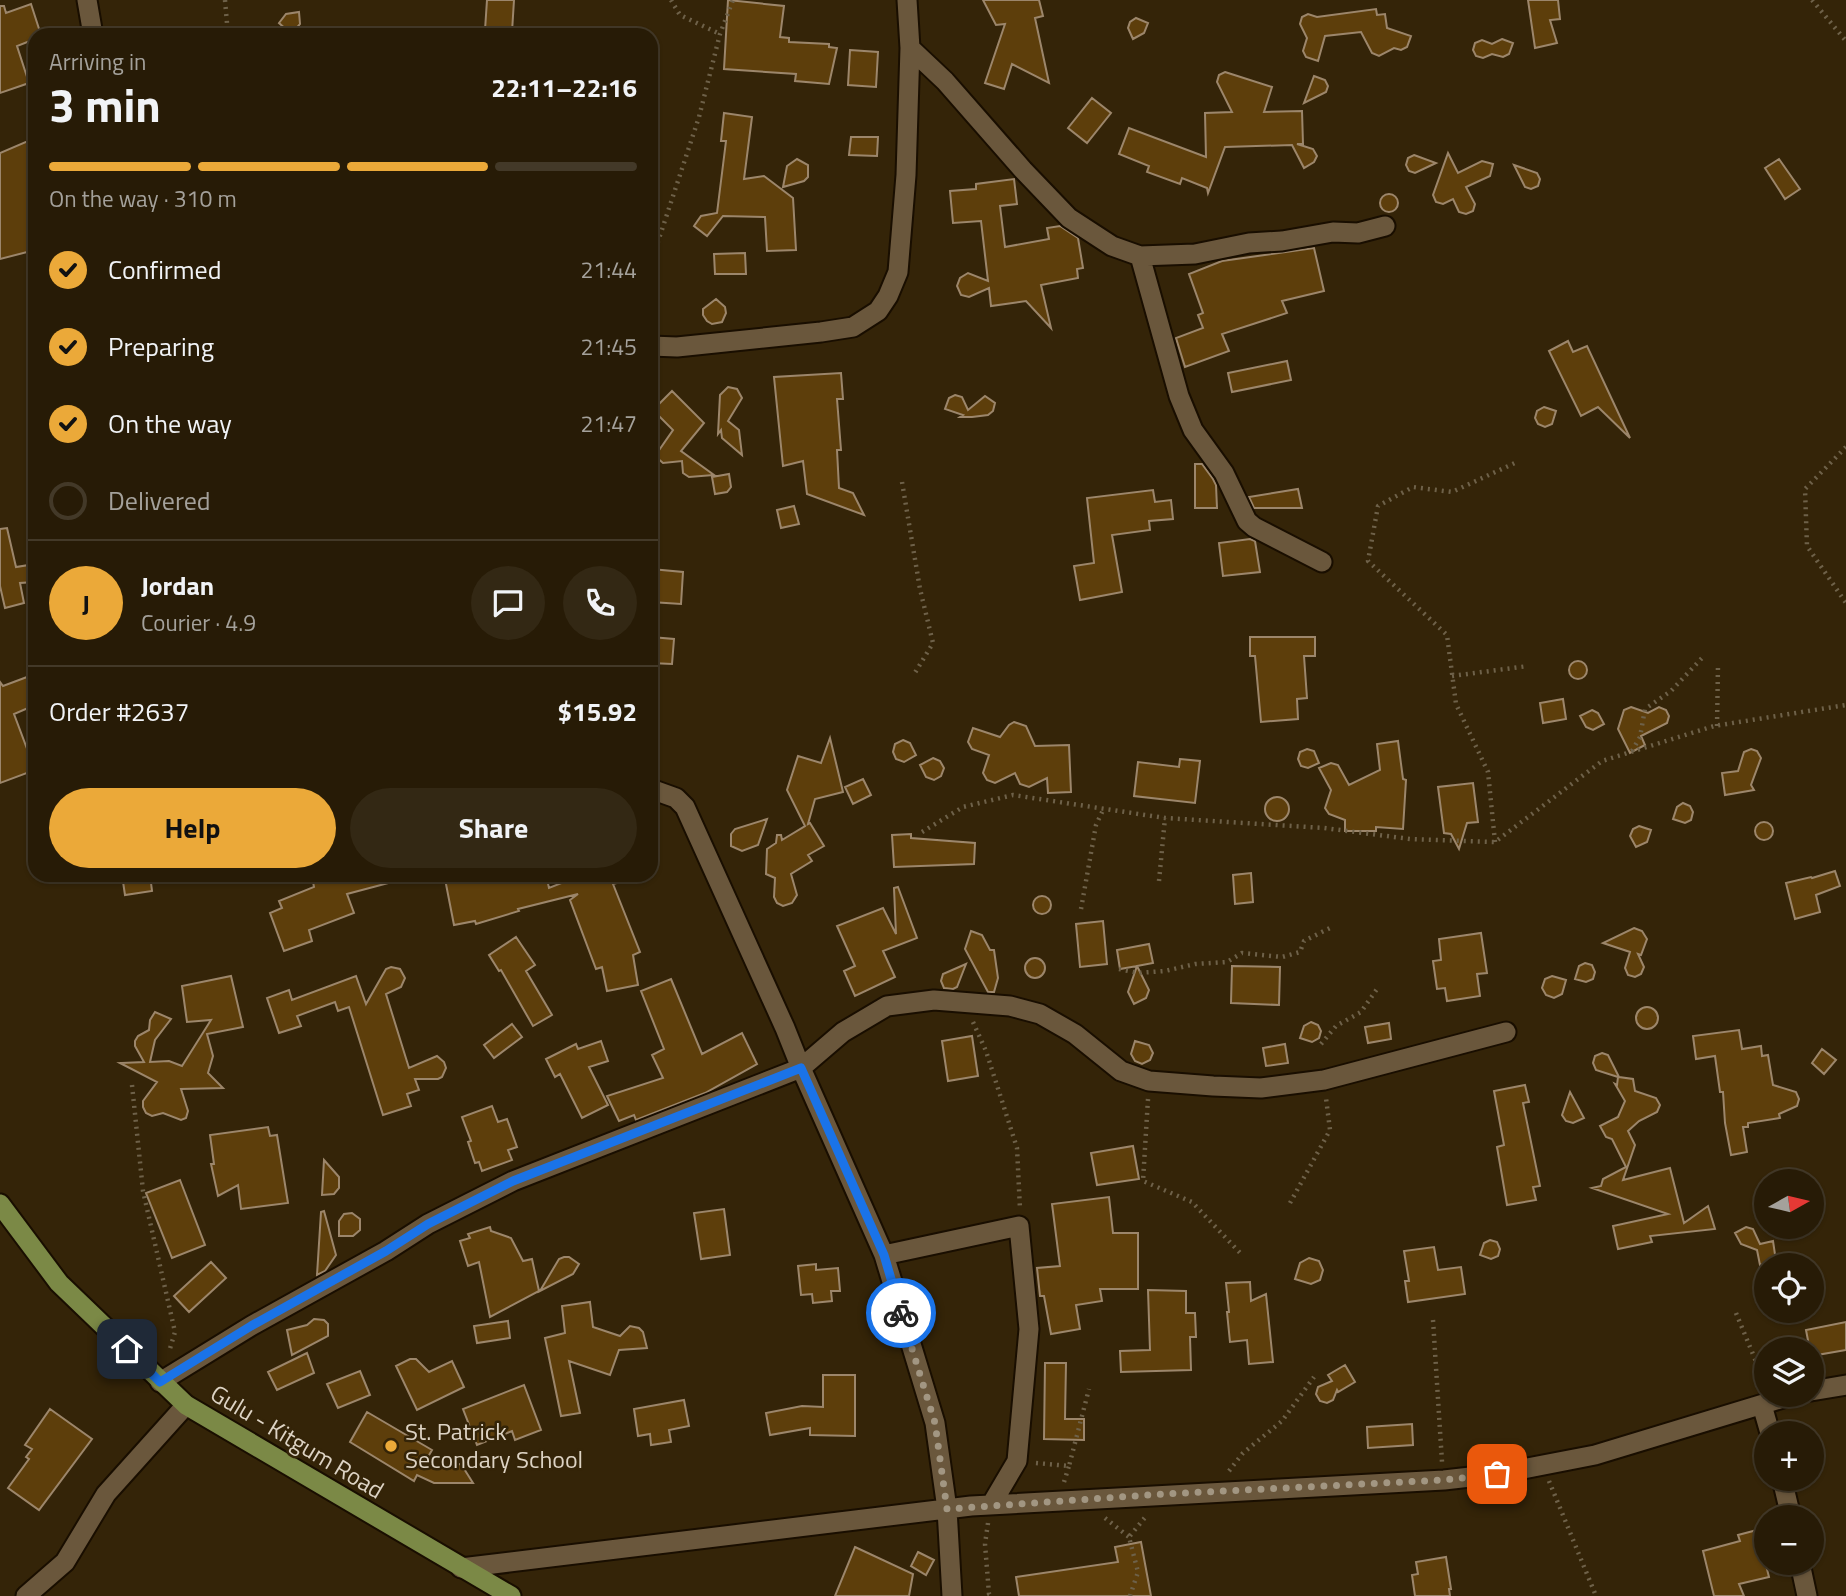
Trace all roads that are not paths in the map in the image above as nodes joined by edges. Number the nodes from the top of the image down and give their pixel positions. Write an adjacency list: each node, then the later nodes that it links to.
1 (87, 0): 3 (street)
2 (907, 0): 4 (street)
3 (92, 28)
4 (910, 48): 6 (street); 7 (street)
5 (1385, 226): 6 (street)
6 (1140, 256): 8 (street)
7 (658, 346)
8 (1322, 562)
9 (658, 792): 11 (street)
10 (1506, 1032): 11 (street)
11 (801, 1068): 13 (street); 14 (street)
12 (0, 1204): 14 (main road, Gulu - Kitgum Road)
13 (884, 1255): 19 (street); 20 (street)
14 (160, 1382): 17 (main road, Gulu - Kitgum Road)
15 (1846, 1385): 16 (street)
16 (1824, 1389)
17 (186, 1405): 21 (main road, Gulu - Kitgum Road); 23 (street)
18 (1755, 1407): 19 (street)
19 (991, 1505): 20 (street)
20 (947, 1509): 21 (street); 25 (street)
21 (461, 1568): 24 (main road, Gulu - Kitgum Road)
22 (1803, 1575): 26 (street)
23 (26, 1596)
24 (511, 1596)
25 (952, 1596)
26 (1807, 1596)

